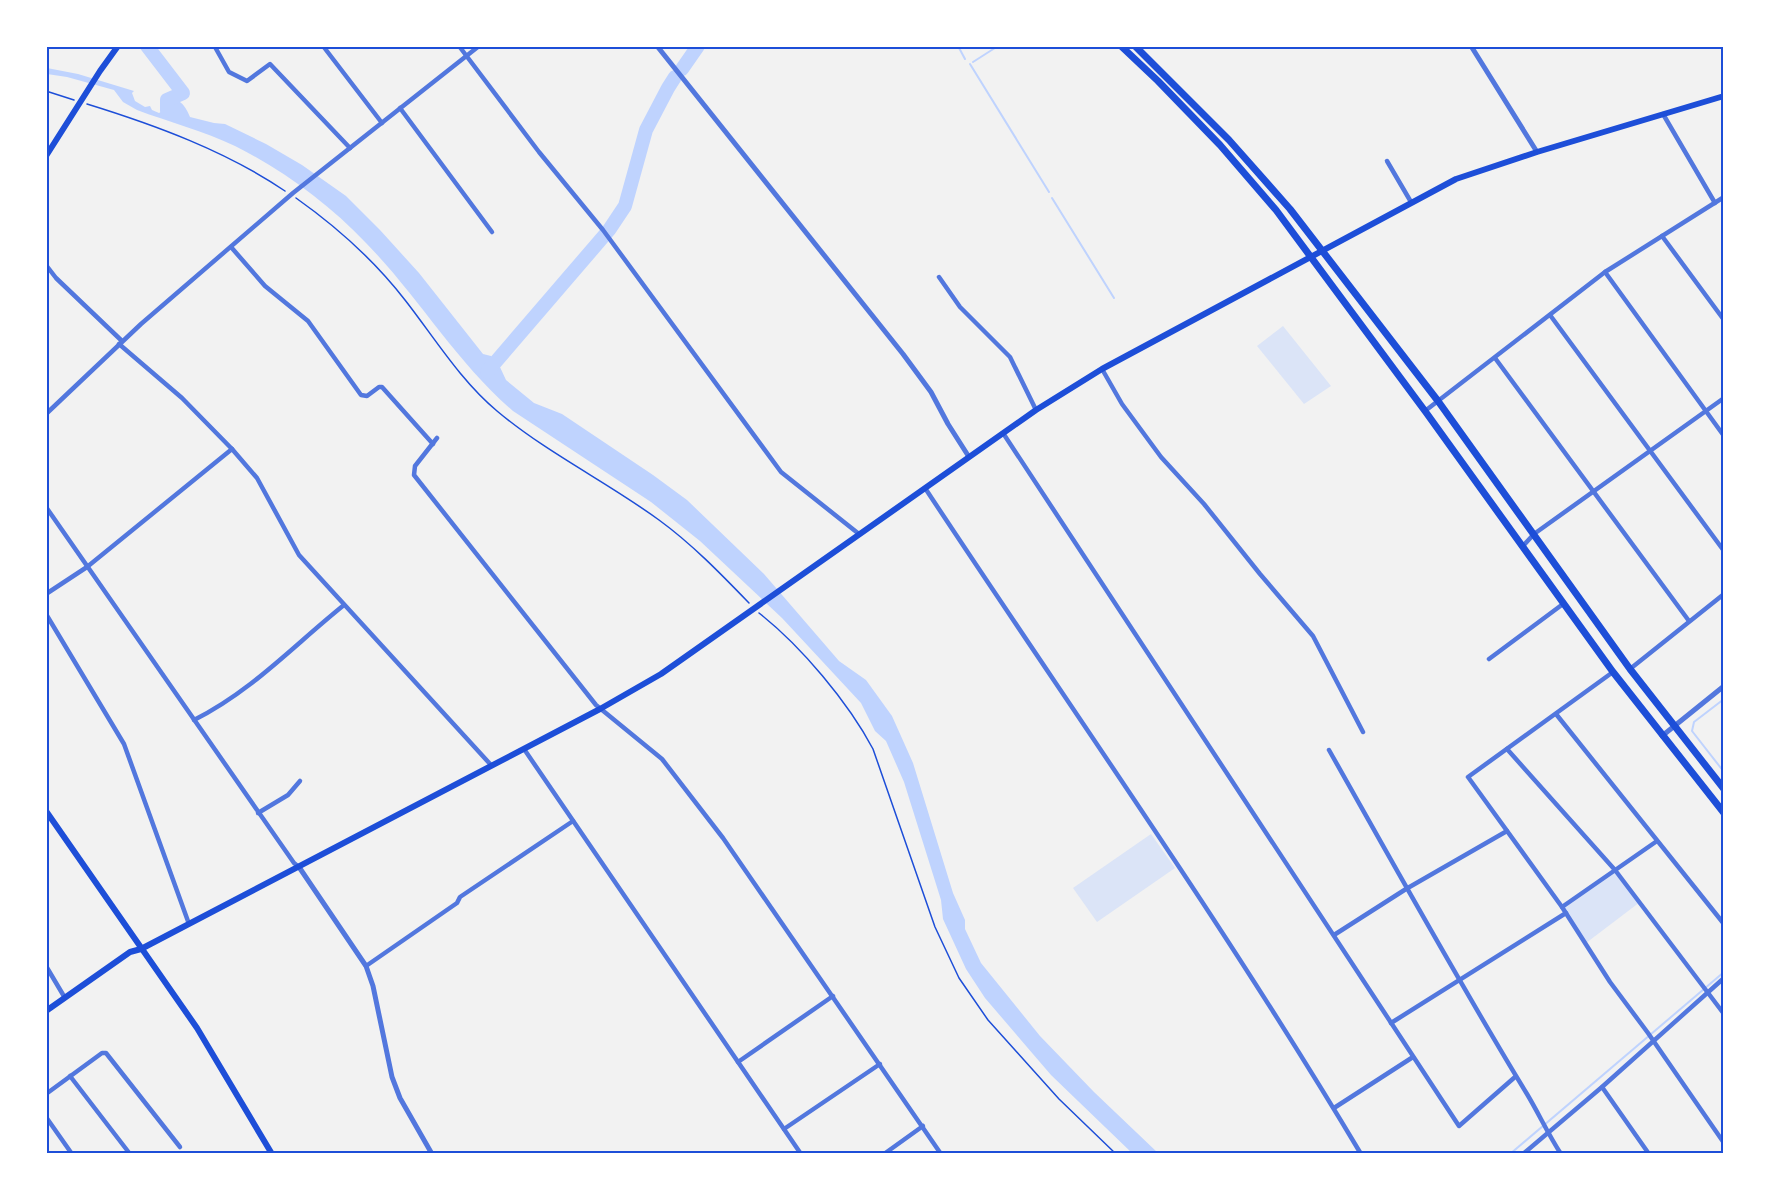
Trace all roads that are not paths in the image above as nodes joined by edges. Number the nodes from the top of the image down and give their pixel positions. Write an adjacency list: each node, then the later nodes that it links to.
1 (118, 46): 18 (main road)
2 (217, 46): 16 (street)
3 (333, 46): 10 (street)
4 (459, 46): 11 (street)
5 (479, 46): 11 (street)
6 (657, 46): 48 (street)
7 (1121, 46): 27 (highway)
8 (1135, 46): 26 (highway)
9 (1471, 46): 17 (street)
10 (324, 48): 15 (street)
11 (467, 56): 13 (street); 52 (street)
12 (1724, 96): 14 (main road)
13 (400, 108): 15 (street); 23 (street)
14 (1663, 114): 17 (main road); 22 (street)
15 (382, 123): 16 (street)
16 (350, 148): 25 (street)
17 (1537, 152): 21 (main road)
18 (46, 156)
19 (1387, 161): 21 (street)
20 (1722, 200): 22 (street)
21 (1411, 202): 26 (main road)
22 (1715, 203): 24 (street)
23 (492, 232)
24 (1662, 236): 29 (street); 32 (street)
25 (231, 247): 33 (street); 45 (street)
26 (1322, 252): 27 (main road); 37 (highway)
27 (1310, 258): 35 (main road); 39 (highway)
28 (46, 265): 33 (street)
29 (1605, 272): 31 (street); 40 (street)
30 (939, 277): 38 (street)
31 (1550, 315): 34 (street); 47 (street)
32 (1724, 320)
33 (120, 342): 41 (street); 46 (street)
34 (1496, 358): 37 (street); 50 (street)
35 (1102, 369): 38 (main road); 71 (street)
36 (1724, 398): 40 (street)
37 (1438, 401): 39 (street); 53 (highway)
38 (1036, 410): 42 (main road)
39 (1425, 411): 54 (highway)
40 (1705, 411): 43 (street); 47 (street)
41 (46, 414)
42 (1003, 434): 48 (main road); 92 (street)
43 (1724, 436)
44 (437, 438): 45 (street)
45 (433, 444): 67 (street)
46 (232, 449): 56 (street); 60 (street)
47 (1650, 452): 50 (street); 55 (street)
48 (969, 457): 49 (main road)
49 (925, 489): 52 (main road); 113 (street)
50 (1593, 491): 53 (street); 62 (street)
51 (46, 507): 56 (street)
52 (859, 534): 67 (main road)
53 (1534, 534): 54 (street); 64 (highway)
54 (1522, 547): 59 (highway)
55 (1724, 551)
56 (87, 567): 57 (street); 69 (street)
57 (46, 594)
58 (1724, 594): 62 (street)
59 (1563, 604): 63 (street); 65 (highway)
60 (344, 605): 69 (street); 76 (street)
61 (46, 614): 90 (street)
62 (1689, 621): 64 (street)
63 (1489, 659)
64 (1630, 669): 70 (highway)
65 (1613, 672): 68 (street); 72 (highway)
66 (1724, 687): 70 (street)
67 (600, 709): 73 (main road); 99 (street)
68 (1556, 714): 74 (street); 84 (street)
69 (194, 720): 80 (street)
70 (1674, 727): 72 (street); 78 (highway)
71 (1364, 732)
72 (1662, 736): 81 (highway)
73 (524, 749): 76 (main road); 82 (street)
74 (1508, 749): 83 (street); 86 (street)
75 (1329, 750): 87 (street)
76 (491, 765): 85 (main road)
77 (300, 781): 80 (street)
78 (1724, 789)
79 (46, 811): 93 (main road)
80 (258, 813): 85 (street)
81 (1724, 813)
82 (573, 821): 95 (street); 106 (street)
83 (1507, 831): 87 (street); 88 (street)
84 (1657, 841): 86 (street); 91 (street)
85 (299, 867): 90 (main road); 95 (street)
86 (1615, 870): 88 (street); 98 (street)
87 (1406, 889): 92 (street); 97 (street)
88 (1562, 907): 89 (street)
89 (1566, 913): 97 (street); 104 (street)
90 (189, 924): 93 (main road)
91 (1724, 924)
92 (1334, 935): 103 (street)
93 (141, 949): 100 (main road); 122 (main road)
94 (46, 966): 100 (street)
95 (366, 966): 123 (street)
96 (1724, 978): 98 (street)
97 (1459, 981): 103 (street); 109 (street)
98 (1707, 992): 102 (street); 104 (street)
99 (833, 996): 106 (street); 107 (street)
100 (65, 998): 101 (main road)
101 (46, 1011)
102 (1724, 1014)
103 (1391, 1023): 105 (street)
104 (1653, 1040): 111 (street); 118 (street)
105 (1413, 1057): 109 (street); 113 (street)
106 (738, 1062): 116 (street)
107 (880, 1064): 115 (street); 116 (street)
108 (70, 1076): 112 (street); 119 (street); 121 (street)
109 (1515, 1077): 117 (street)
110 (46, 1083): 112 (street)
111 (1602, 1087): 117 (street); 130 (street)
112 (49, 1092)
113 (1334, 1108): 127 (street)
114 (46, 1116): 120 (street)
115 (923, 1126): 125 (street); 126 (street)
116 (784, 1129): 124 (street)
117 (1547, 1133): 128 (street); 129 (street)
118 (1724, 1143)
119 (180, 1147)
120 (72, 1154)
121 (130, 1154)
122 (272, 1154)
123 (432, 1154)
124 (801, 1154)
125 (884, 1154)
126 (941, 1154)
127 (1360, 1154)
128 (1523, 1154)
129 (1561, 1154)
130 (1649, 1154)

